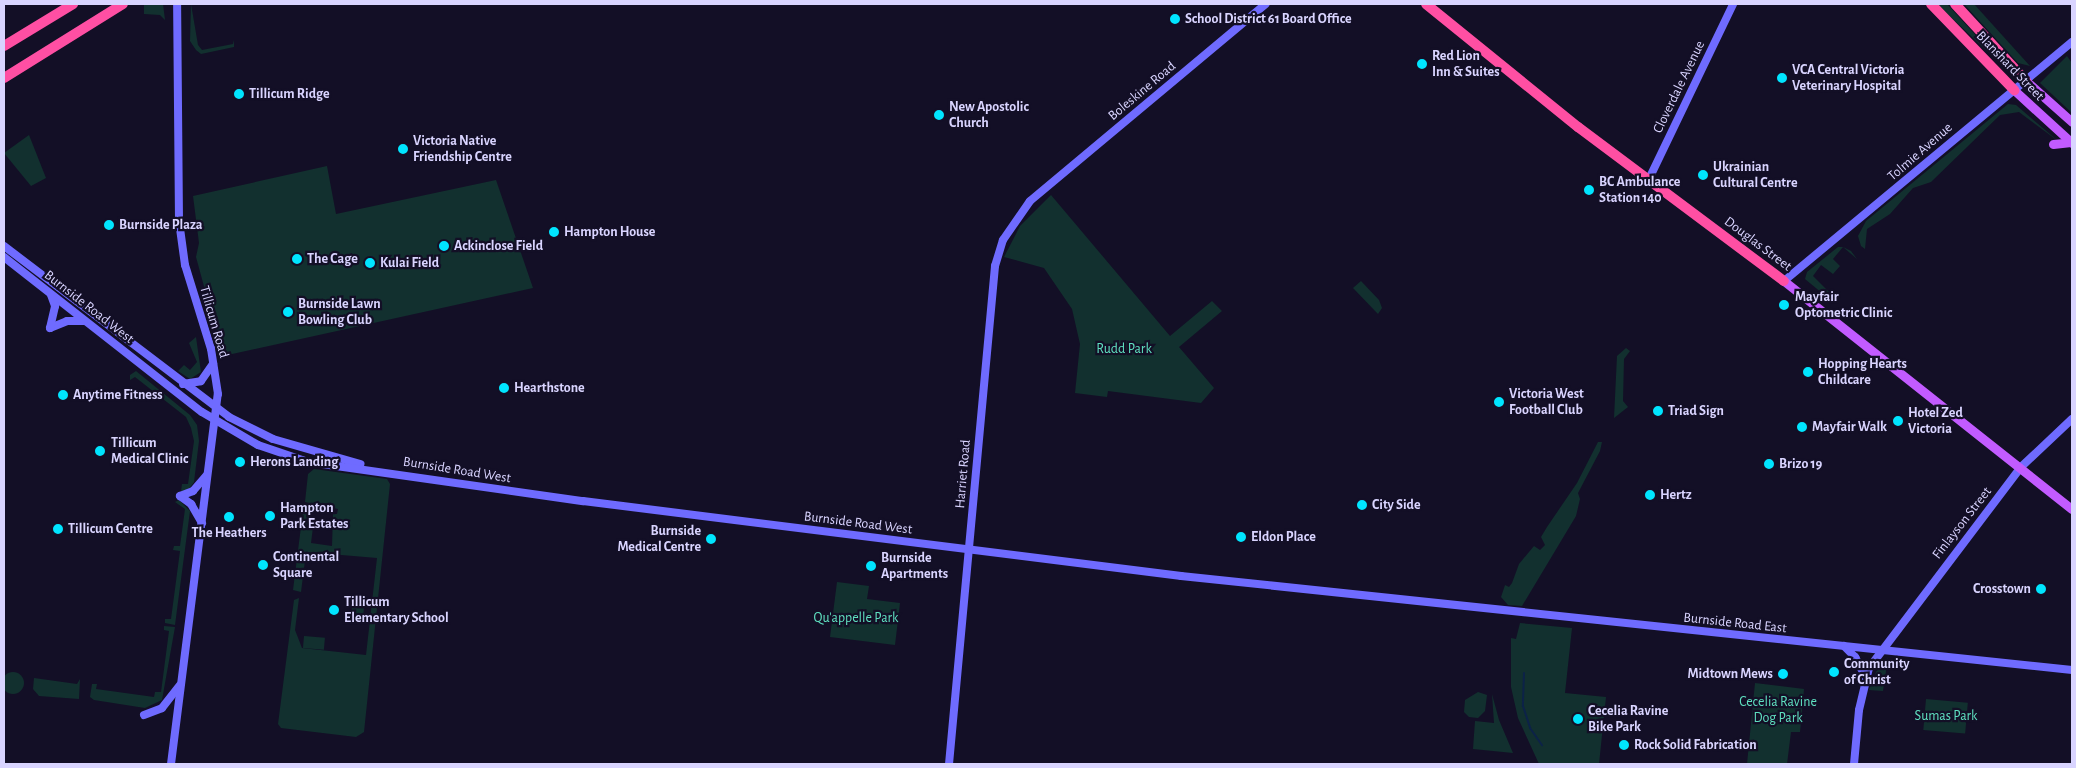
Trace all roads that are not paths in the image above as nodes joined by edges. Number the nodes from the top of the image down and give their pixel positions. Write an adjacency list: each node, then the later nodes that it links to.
1 (73, 4): 10 (highway)
2 (123, 4): 11 (highway)
3 (176, 4): 24 (main road, Tillicum Road)
4 (1266, 4): 18 (main road, Boleskine Road)
5 (1426, 4): 17 (highway, Douglas Street)
6 (1733, 4): 17 (main road, Cloverdale Avenue)
7 (1931, 4): 13 (highway, Blanshard Street)
8 (1955, 4): 12 (highway, Blanshard Street)
9 (2072, 42): 12 (main road, Tolmie Avenue)
10 (4, 46)
11 (4, 78)
12 (2026, 81): 13 (main road, Tolmie Avenue); 14 (main road, Blanshard Street)
13 (2014, 90): 15 (main road, Blanshard Street); 21 (main road, Tolmie Avenue)
14 (2072, 122)
15 (2072, 143): 16 (main road)
16 (2053, 144)
17 (1648, 181): 21 (highway, Douglas Street)
18 (1034, 198): 34 (main road, Harriet Road)
19 (4, 246): 25 (main road)
20 (4, 257): 22 (main road, Burnside Road West)
21 (1784, 281): 29 (main road, Douglas Street)
22 (50, 293): 23 (main road, Burnside Road West); 23 (main road)
23 (86, 322): 28 (main road, Burnside Road West)
24 (214, 362): 25 (main road); 26 (main road, Tillicum Road)
25 (183, 384): 26 (main road)
26 (216, 410): 28 (main road, Tillicum Road); 31 (main road)
27 (2072, 419): 29 (main road, Finlayson Street)
28 (216, 421): 30 (main road, Tillicum Road); 31 (main road, Burnside Road West)
29 (2021, 467): 32 (main road, Douglas Street); 37 (main road, Finlayson Street)
30 (208, 473): 33 (main road, Tillicum Road); 33 (main road)
31 (397, 473): 34 (main road, Burnside Road West)
32 (2072, 509)
33 (202, 522): 40 (main road, Tillicum Road)
34 (969, 549): 35 (main road, Burnside Road West); 43 (main road, Harriet Road)
35 (1394, 601): 36 (main road, Burnside Road East)
36 (1844, 646): 37 (main road, Burnside Road East); 39 (main road)
37 (1881, 651): 38 (main road, Burnside Road East); 39 (main road, Finlayson Street)
38 (2072, 670)
39 (1865, 676): 44 (main road)
40 (181, 684): 41 (main road); 42 (main road, Tillicum Road)
41 (144, 715)
42 (170, 764)
43 (949, 764)
44 (1854, 764)

